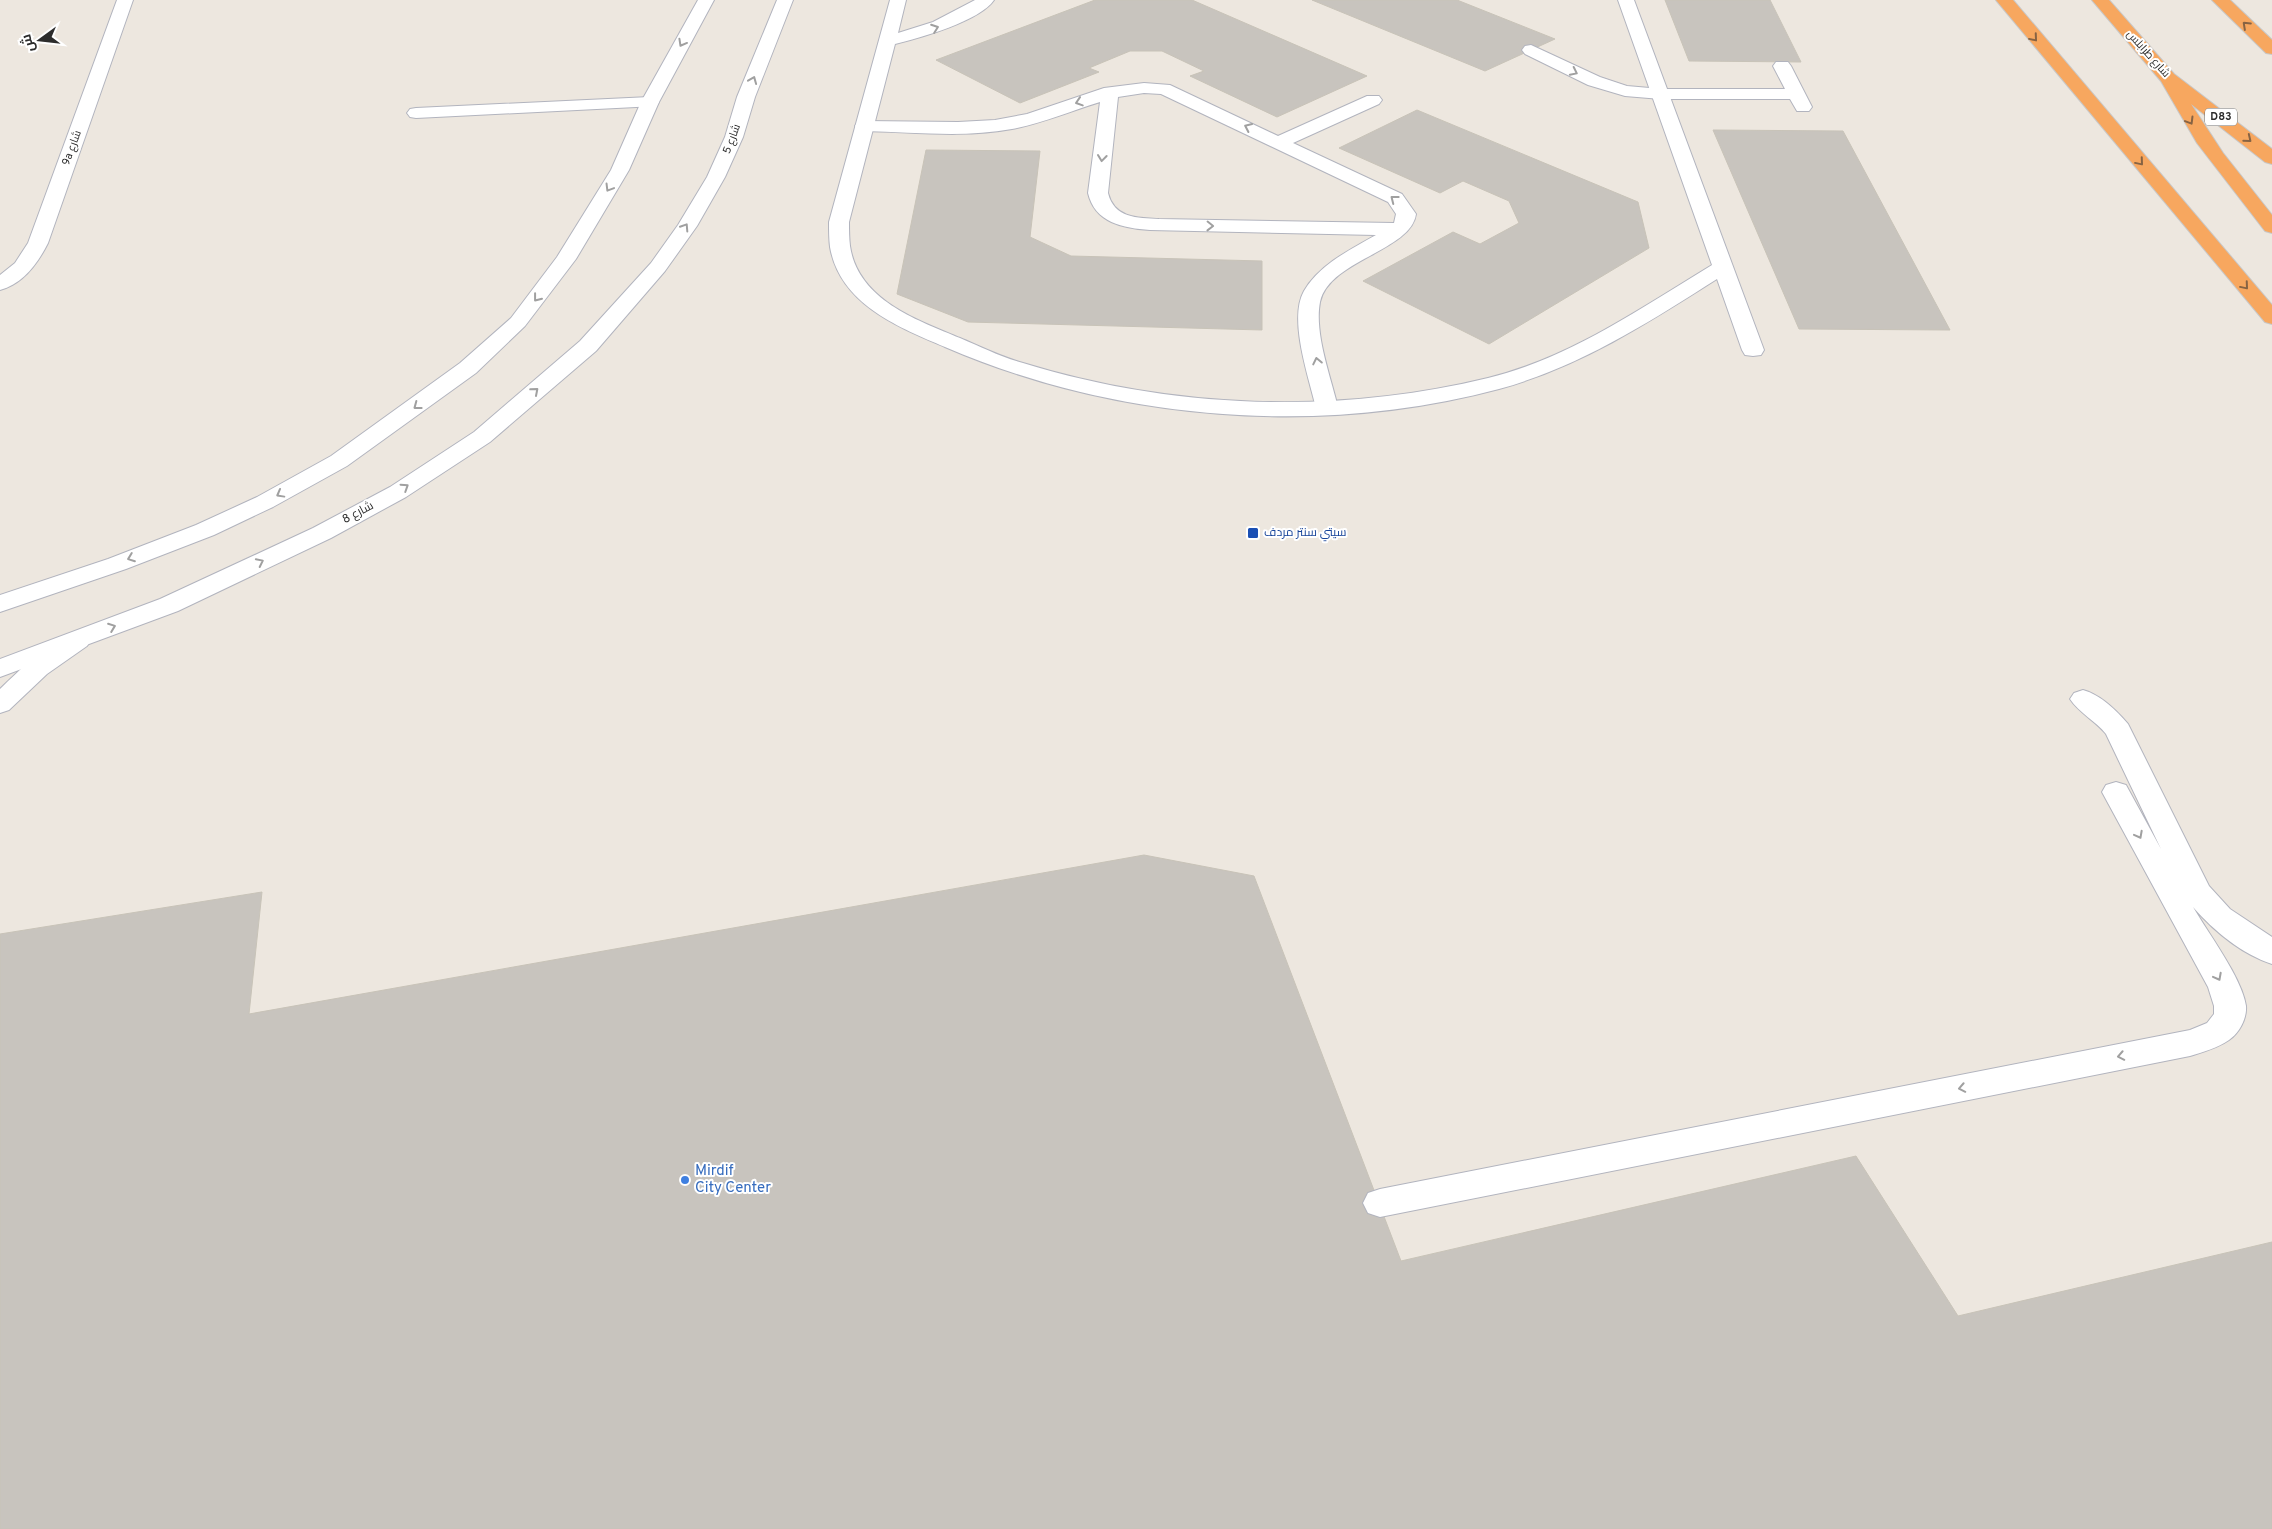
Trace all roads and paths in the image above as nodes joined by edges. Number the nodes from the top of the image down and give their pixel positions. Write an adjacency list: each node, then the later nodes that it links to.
1 (125, 0): 27 (street, 9a شارع)
2 (706, 0): 18 (street, one-way to 18)
3 (785, 0): 25 (street, شارع 5, one-way to 3)
4 (898, 0): 10 (street)
5 (986, 0): 10 (street, one-way to 5)
6 (1626, 0): 15 (street)
7 (2004, 0): 28 (highway, one-way to 28)
8 (2100, 0): 14 (highway, شارع طرابلس / D83)
9 (2220, 0): 11 (highway, one-way to 9)
10 (888, 40): 20 (street)
11 (2272, 49)
12 (1531, 50): 15 (street, one-way to 15)
13 (1782, 66): 15 (street)
14 (2168, 78): 22 (highway, شارع طرابلس / D83, one-way to 22); 23 (highway, one-way to 23)
15 (1659, 88): 26 (street)
16 (1110, 92): 20 (street, one-way to 20); 21 (street, one-way to 16); 24 (street, one-way to 24)
17 (1373, 100): 21 (street)
18 (650, 102): 19 (street); 31 (street, one-way to 31)
19 (416, 112)
20 (864, 126): 30 (street)
21 (1280, 142): 24 (street, one-way to 21)
22 (2272, 158)
23 (2272, 227)
24 (1400, 228): 30 (street, one-way to 24)
25 (658, 267): 32 (street, شارع 8, one-way to 25)
26 (1722, 267): 29 (street); 30 (street)
27 (0, 284)
28 (2272, 318)
29 (1753, 350)
30 (1327, 408)
31 (0, 604)
32 (78, 640): 33 (street, شارع 8); 35 (street)
33 (0, 668)
34 (2083, 699): 37 (street)
35 (0, 704)
36 (2116, 792): 38 (street, one-way to 38)
37 (2272, 952)
38 (1380, 1204)

